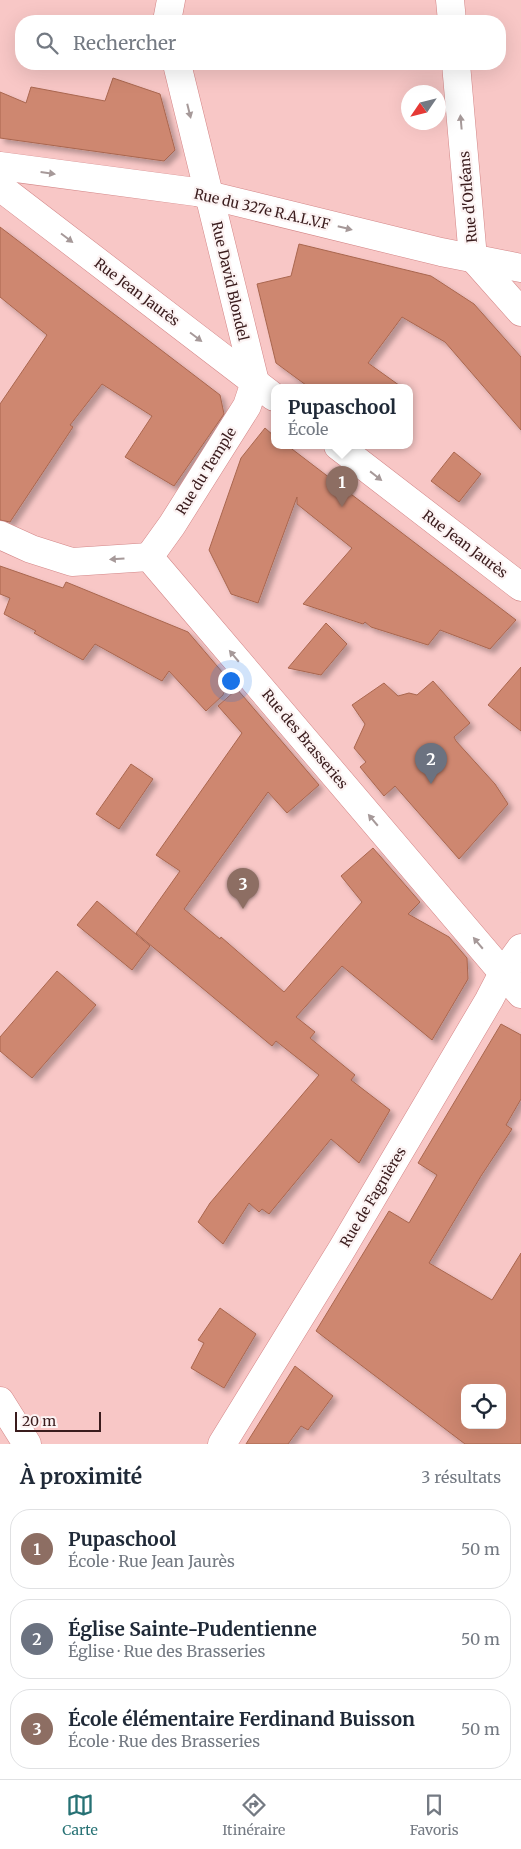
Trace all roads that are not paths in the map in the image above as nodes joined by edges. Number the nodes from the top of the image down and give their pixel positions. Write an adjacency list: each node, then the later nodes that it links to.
1 (171, 0): 3 (street)
2 (450, 0): 4 (street)
3 (168, 15)
4 (451, 15)
5 (178, 70): 9 (street, Rue David Blondel, one-way to 9)
6 (457, 70): 10 (street, Rue d'Orléans, one-way to 6)
7 (0, 166): 9 (street, Rue du 327e R.A.L.V.F, one-way to 9)
8 (0, 187): 13 (street, Rue Jean Jaurès, one-way to 13)
9 (210, 196): 10 (street, Rue du 327e R.A.L.V.F, one-way to 10); 13 (street, Rue David Blondel)
10 (473, 258): 11 (street, Rue du 327e R.A.L.V.F); 12 (street, Rue d'Orléans)
11 (521, 268)
12 (521, 312)
13 (265, 389): 16 (street, Rue du Temple)
14 (342, 449): 17 (street, Rue Jean Jaurès, one-way to 17)
15 (0, 535): 16 (street, one-way to 15)
16 (149, 557): 19 (street, Rue des Brasseries, one-way to 16)
17 (521, 586)
18 (521, 948): 19 (street, Rue de Fagnières)
19 (503, 973): 20 (street, Rue des Brasseries); 23 (street, Rue de Fagnières)
20 (521, 994)
21 (0, 1401): 22 (street)
22 (27, 1444)
23 (222, 1444)

